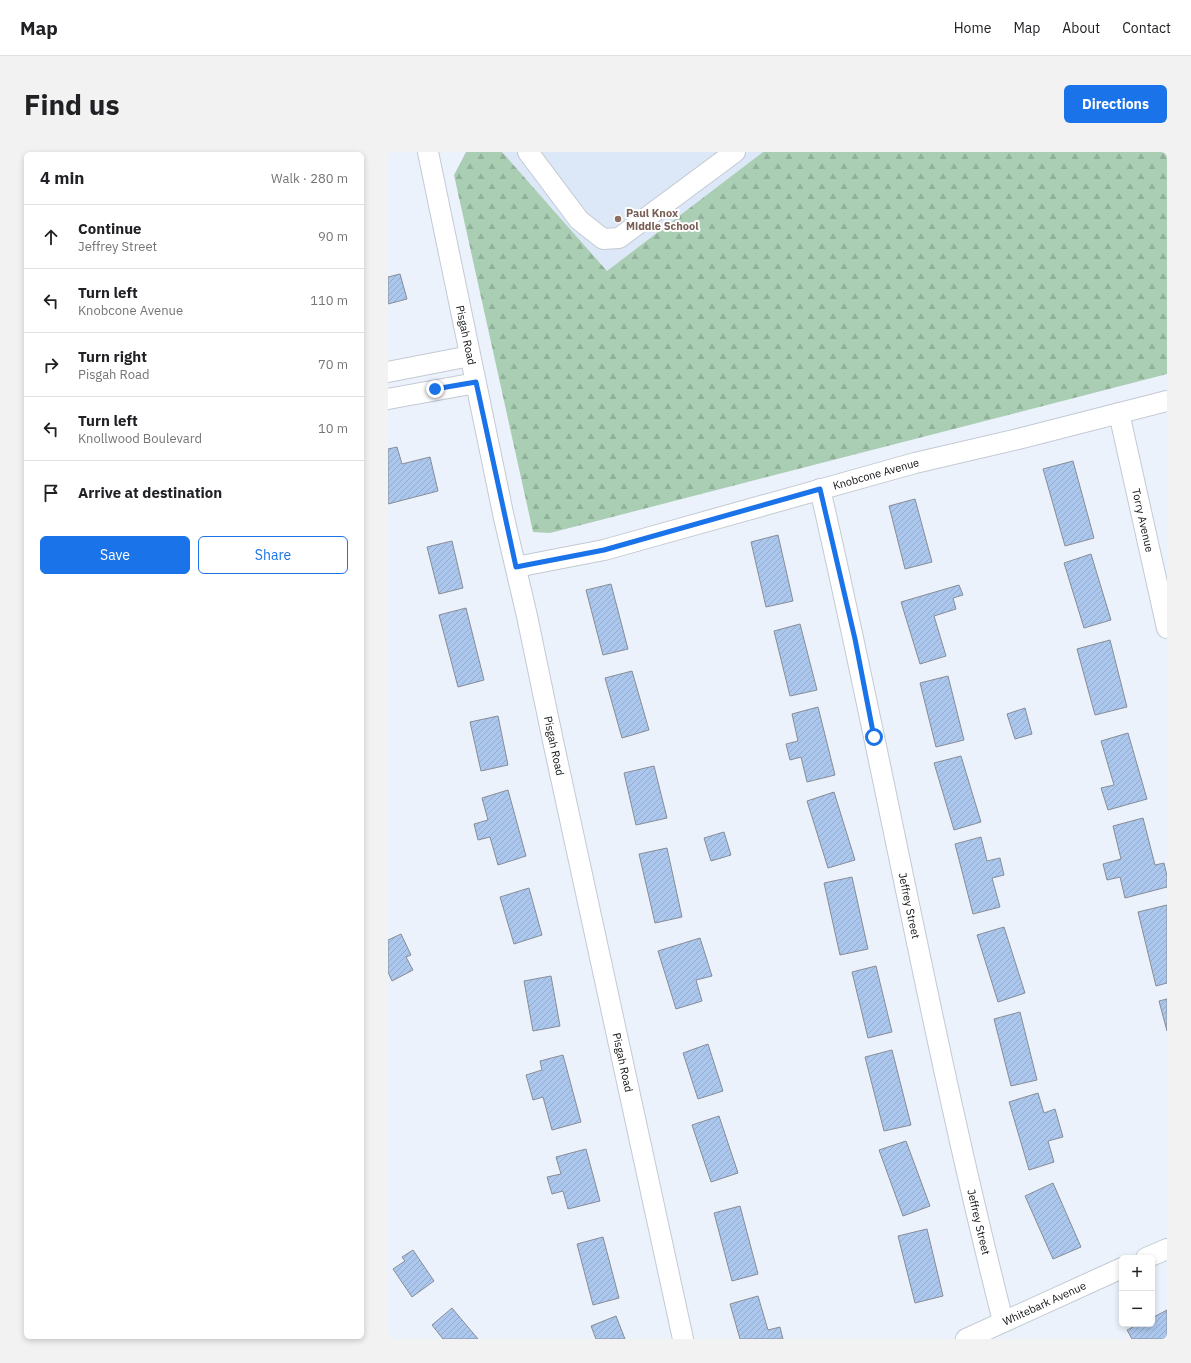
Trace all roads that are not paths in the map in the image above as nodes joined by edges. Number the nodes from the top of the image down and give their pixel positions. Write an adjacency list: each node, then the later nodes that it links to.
1 (428, 152): 4 (street, Pisgah Road)
2 (528, 152): 3 (street)
3 (735, 152)
4 (470, 356): 5 (street); 6 (street, Pisgah Road)
5 (388, 372)
6 (476, 382): 7 (street); 11 (street, Pisgah Road)
7 (388, 399)
8 (1167, 401): 9 (street, Knobcone Avenue)
9 (1119, 413): 10 (street, Knobcone Avenue); 12 (street, Torry Avenue)
10 (820, 489): 11 (street, Knobcone Avenue); 16 (street, Jeffrey Street)
11 (516, 567): 17 (street, Pisgah Road)
12 (1167, 628)
13 (1167, 1249): 14 (street)
14 (1153, 1255)
15 (1119, 1269): 16 (street, Whitebark Avenue)
16 (1003, 1321): 18 (street, Whitebark Avenue)
17 (683, 1339)
18 (966, 1339)

